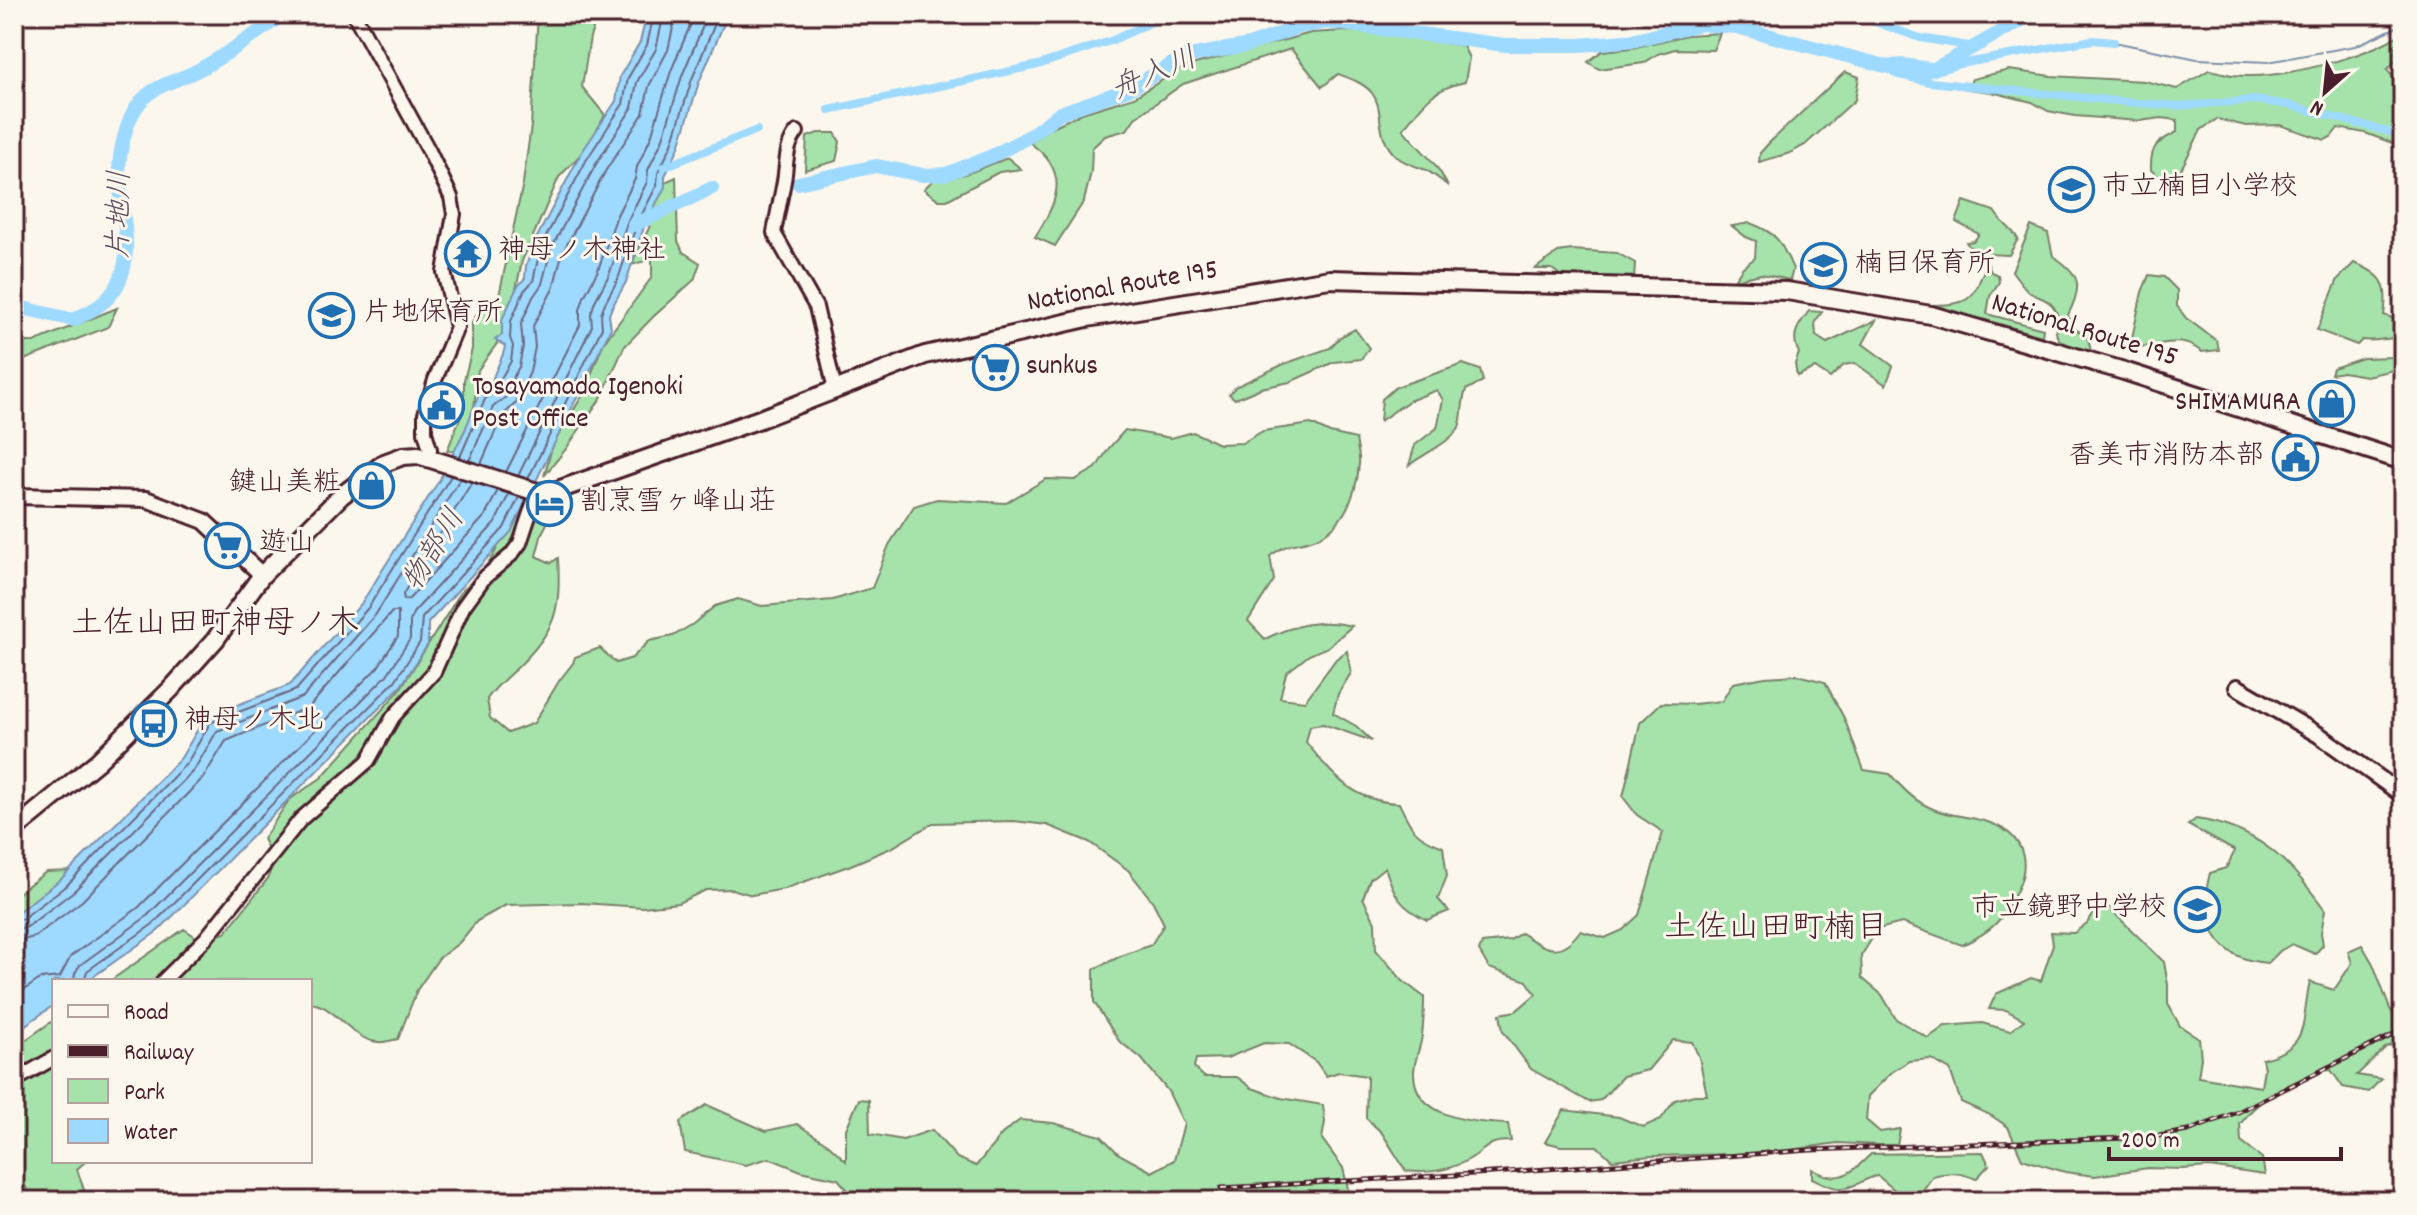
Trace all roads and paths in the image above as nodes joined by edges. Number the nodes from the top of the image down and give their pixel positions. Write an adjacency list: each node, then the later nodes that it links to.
1 (354, 14): 4 (main road)
2 (797, 132): 3 (main road)
3 (835, 390): 5 (highway, National Route 195); 6 (highway, National Route 195)
4 (434, 460): 6 (highway, National Route 195); 8 (highway, National Route 195)
5 (2403, 461)
6 (532, 491): 12 (main road)
7 (14, 496): 8 (main road)
8 (262, 575): 11 (highway, National Route 195)
9 (2237, 687): 10 (main road)
10 (2403, 795)
11 (14, 830)
12 (165, 979)
13 (52, 1059): 14 (main road)
14 (14, 1081)

